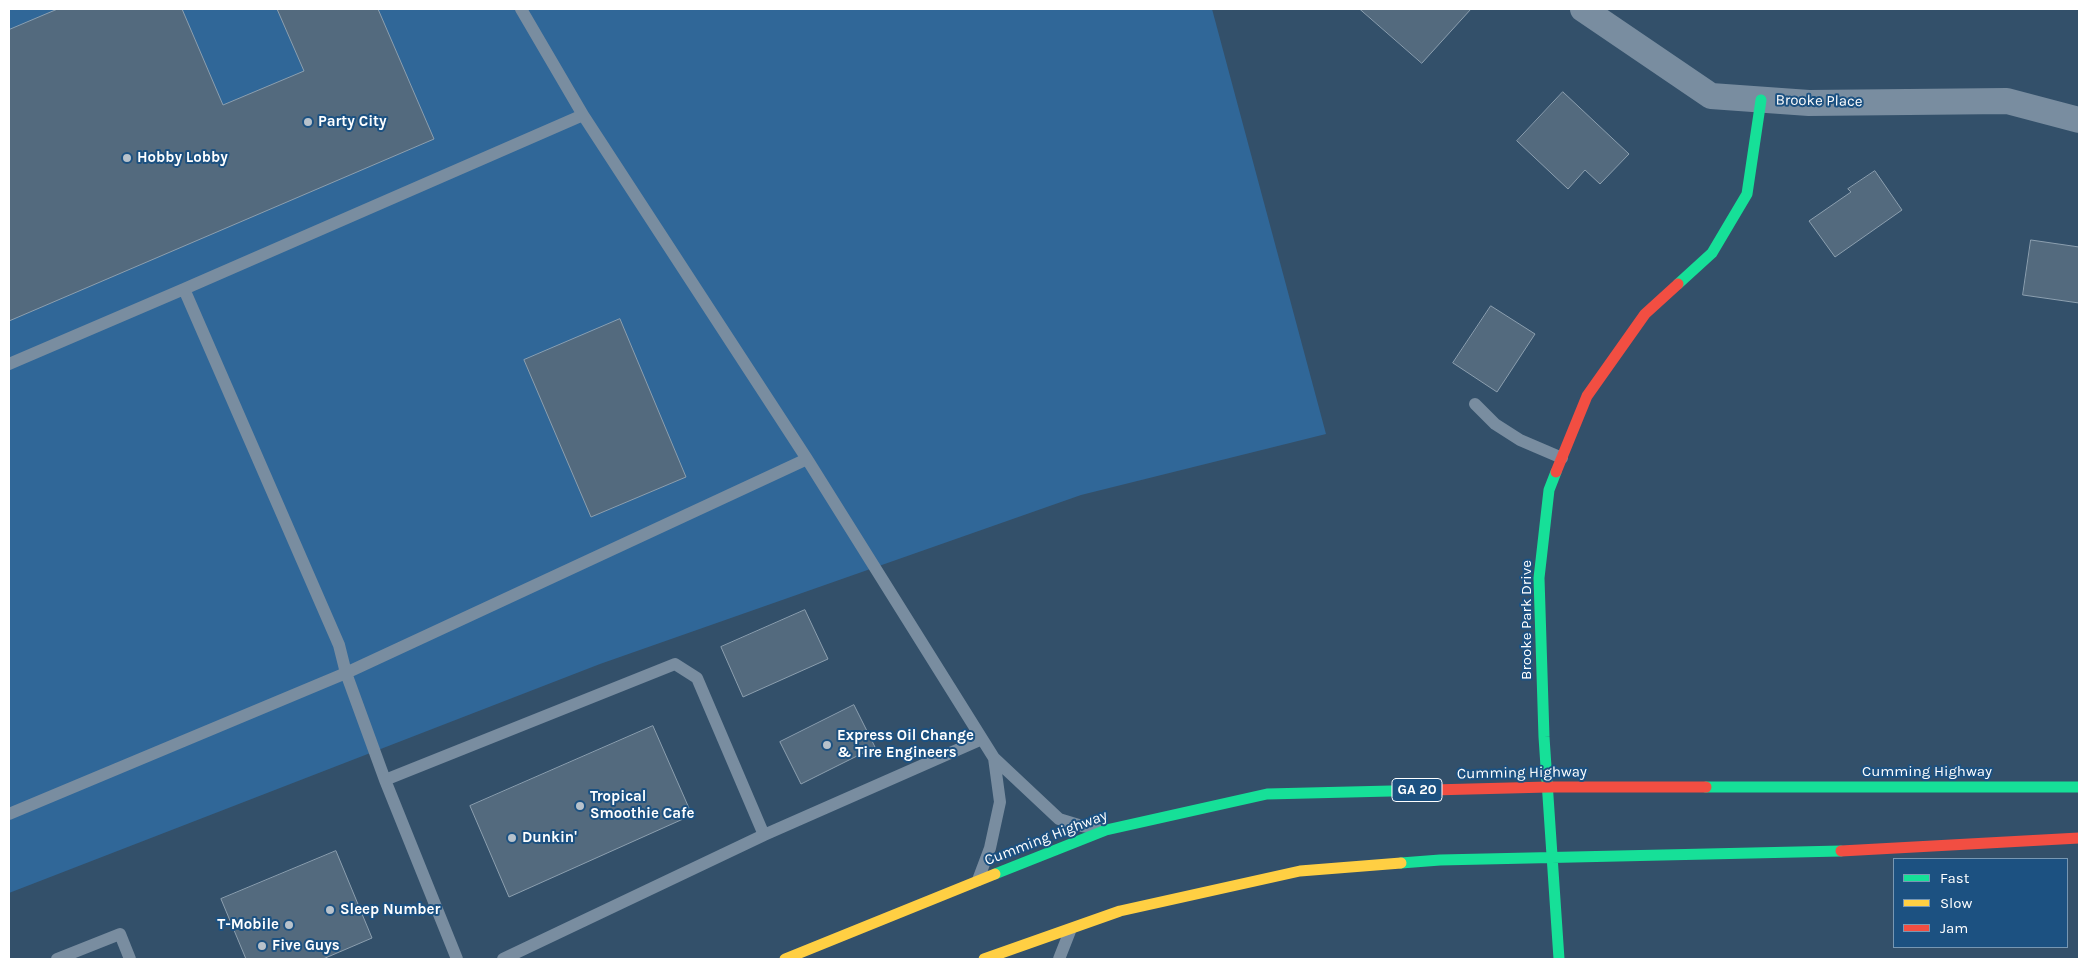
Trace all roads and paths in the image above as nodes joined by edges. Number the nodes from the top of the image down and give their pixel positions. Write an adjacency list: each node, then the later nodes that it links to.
1 (521, 9): 4 (lane)
2 (1583, 9): 3 (street, Brooke Place)
3 (1761, 100): 5 (street, Brooke Place); 9 (main road, Brooke Park Drive)
4 (583, 114): 6 (lane); 10 (lane)
5 (2079, 120)
6 (184, 289): 7 (lane); 11 (lane)
7 (9, 364)
8 (1475, 404): 9 (lane)
9 (1562, 458): 16 (main road, Brooke Park Drive)
10 (806, 459): 11 (lane); 12 (lane)
11 (346, 673): 14 (lane); 17 (lane)
12 (982, 739): 13 (lane); 19 (lane)
13 (994, 758): 18 (lane); 22 (lane)
14 (385, 780): 19 (lane); 26 (lane)
15 (2079, 786): 16 (main road, Cumming Highway / GA 20)
16 (1548, 787): 18 (main road, Cumming Highway / GA 20); 21 (main road, Brooke Park Drive)
17 (9, 814)
18 (1106, 830): 22 (main road, Cumming Highway / GA 20)
19 (764, 835): 27 (lane)
20 (2079, 838): 21 (main road)
21 (1553, 858): 23 (main road); 31 (main road, Brooke Park Drive)
22 (978, 880): 28 (main road, Cumming Highway / GA 20)
23 (1072, 928): 29 (main road); 30 (lane)
24 (57, 959): 25 (lane)
25 (130, 959)
26 (457, 959)
27 (503, 959)
28 (785, 959)
29 (984, 959)
30 (1059, 959)
31 (1560, 959)

